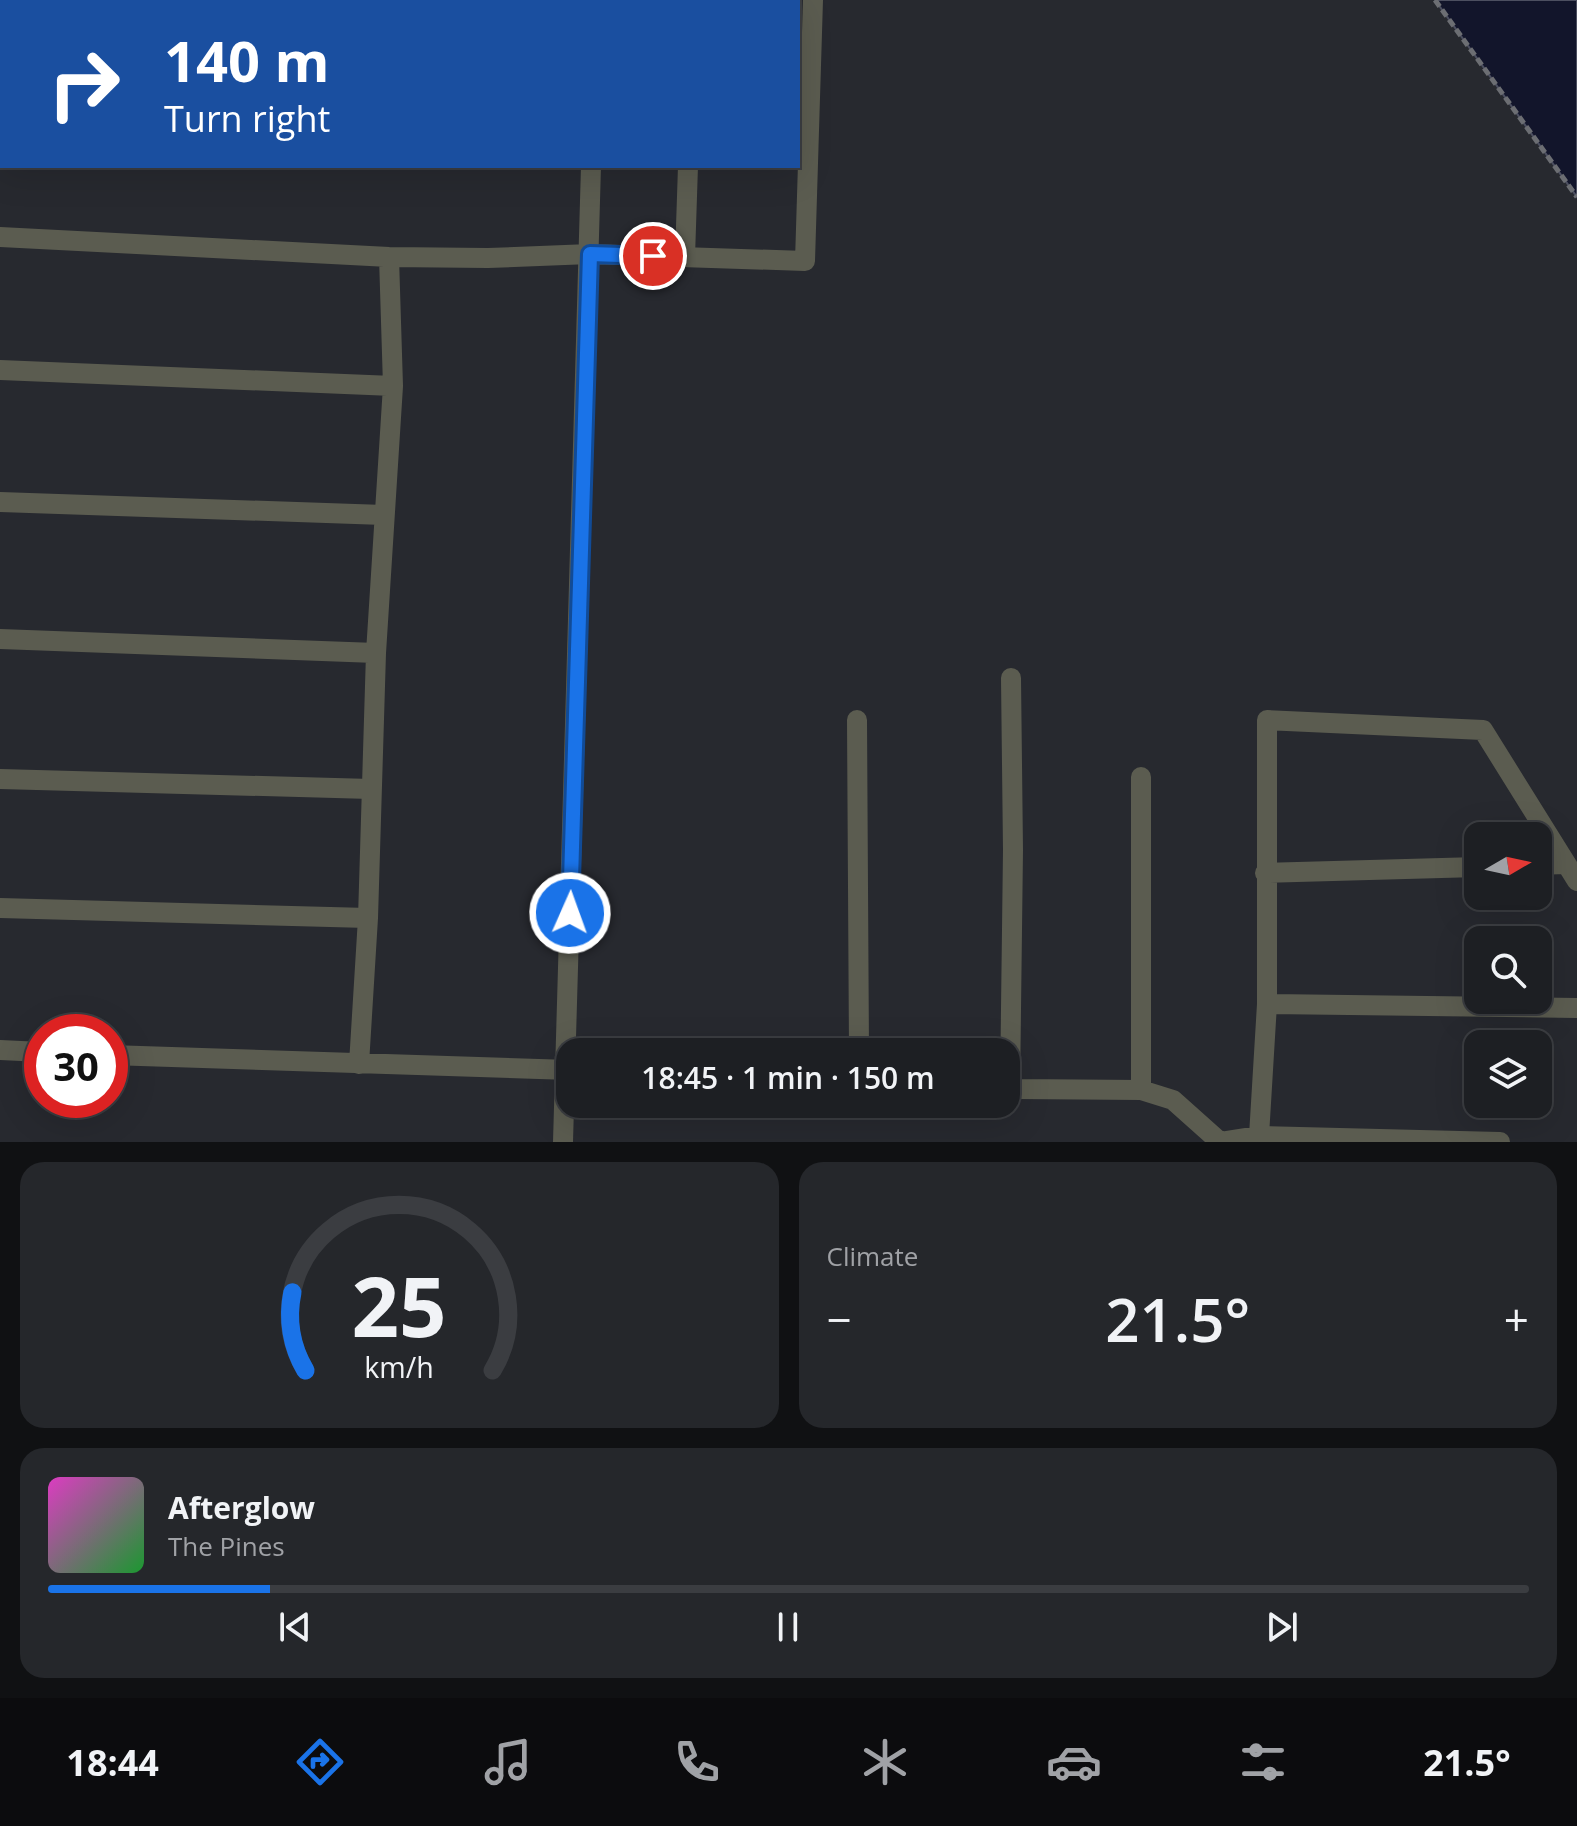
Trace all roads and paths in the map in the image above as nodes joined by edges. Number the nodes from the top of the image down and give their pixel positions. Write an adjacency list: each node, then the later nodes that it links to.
1 (813, 0): 9 (street)
2 (1435, 0): 5 (path)
3 (591, 168): 7 (street)
4 (688, 168): 9 (street)
5 (1577, 197)
6 (0, 237): 8 (street)
7 (590, 254): 8 (street); 9 (street); 28 (street)
8 (389, 257): 11 (street)
9 (685, 257)
10 (0, 370): 11 (street)
11 (393, 386): 13 (street)
12 (0, 502): 13 (street)
13 (384, 515): 15 (street)
14 (0, 639): 15 (street)
15 (376, 653): 20 (street)
16 (1011, 678): 30 (street)
17 (857, 720): 29 (street)
18 (1141, 777): 37 (street)
19 (0, 779): 20 (street)
20 (371, 789): 25 (street)
21 (1464, 867): 23 (street)
22 (1571, 872): 23 (street)
23 (1265, 873): 26 (street)
24 (0, 908): 25 (street)
25 (368, 918): 34 (street)
26 (1267, 1004): 27 (street); 39 (street)
27 (1577, 1008)
28 (569, 1038)
29 (859, 1038)
30 (1009, 1038)
31 (0, 1050): 32 (street)
32 (24, 1051)
33 (128, 1056): 34 (street)
34 (359, 1064): 35 (street)
35 (556, 1070)
36 (1020, 1089): 37 (street)
37 (1141, 1090): 41 (street)
38 (565, 1118): 40 (street)
39 (1259, 1136): 41 (street); 42 (street)
40 (563, 1142)
41 (1221, 1142)
42 (1500, 1142)

